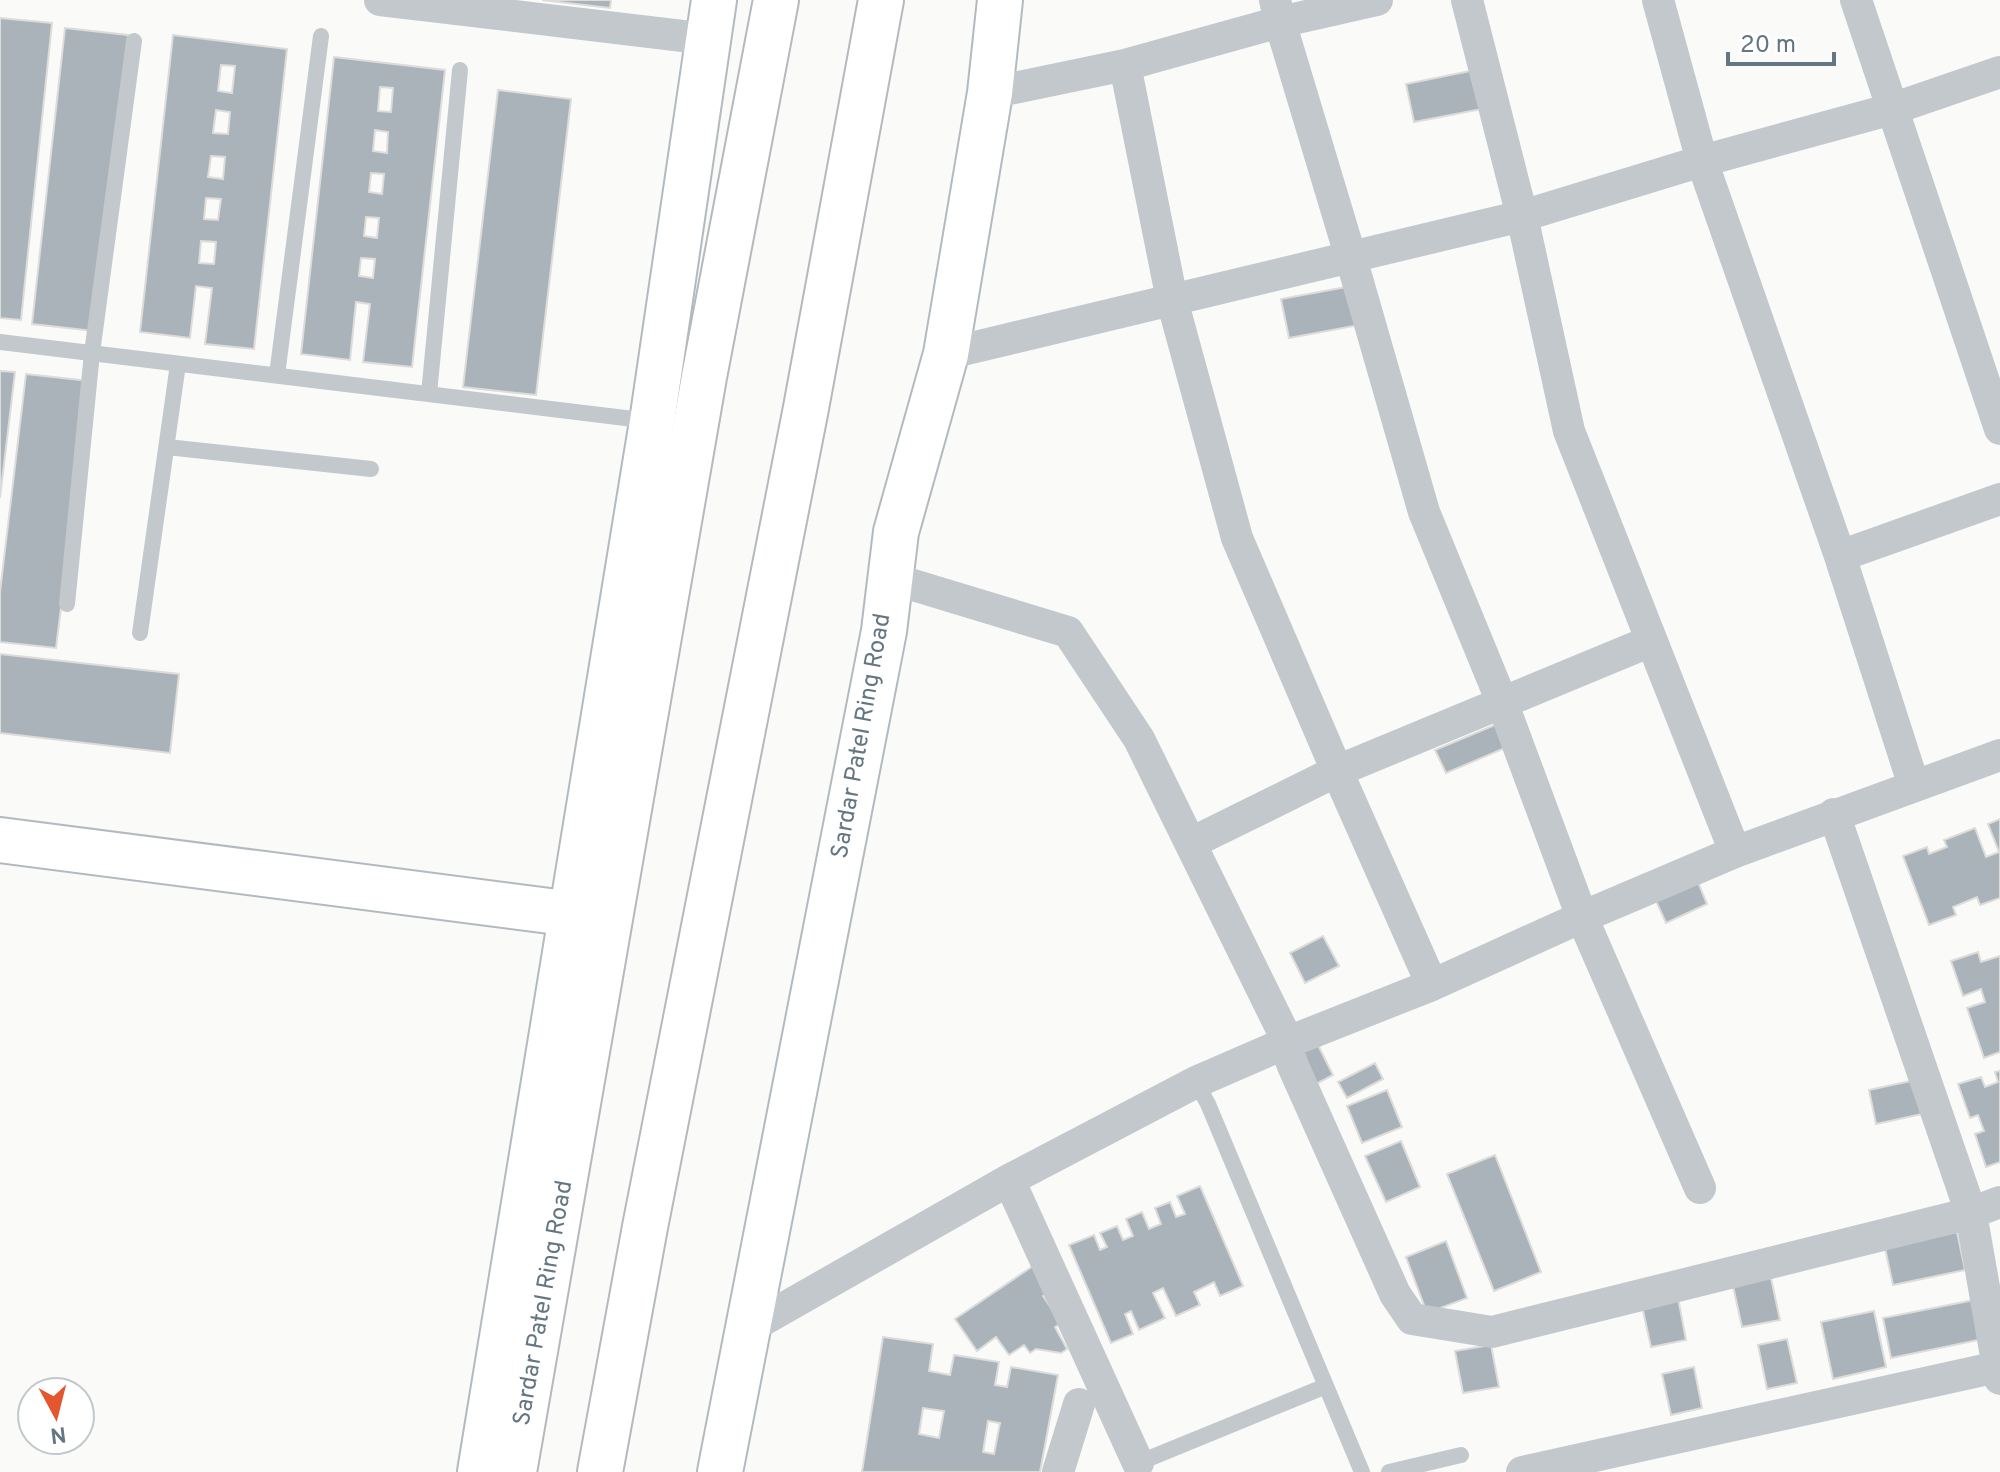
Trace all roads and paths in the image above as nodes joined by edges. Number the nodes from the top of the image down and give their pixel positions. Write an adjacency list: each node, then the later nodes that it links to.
1 (380, 0): 10 (street)
2 (776, 0): 61 (main road, Sardar Patel Ring Road)
3 (881, 0): 62 (main road)
4 (1000, 0): 16 (main road, Sardar Patel Ring Road)
5 (1377, 0): 9 (street)
6 (1467, 0): 19 (street)
7 (1658, 0): 18 (street)
8 (1856, 0): 17 (street)
9 (1277, 11): 13 (street); 20 (street)
10 (711, 20): 28 (main road, Sardar Patel Ring Road)
11 (321, 36): 26 (lane)
12 (134, 41): 23 (lane)
13 (1125, 65): 16 (street); 21 (street)
14 (460, 70): 27 (lane)
15 (2000, 72): 17 (street)
16 (990, 93): 24 (main road, Sardar Patel Ring Road)
17 (1892, 109): 18 (street); 29 (street)
18 (1702, 161): 19 (street); 33 (street)
19 (1522, 216): 20 (street); 37 (street)
20 (1351, 258): 21 (street); 38 (street)
21 (1172, 300): 24 (street); 40 (street)
22 (0, 342): 23 (lane)
23 (92, 353): 25 (lane); 35 (lane)
24 (946, 354): 34 (main road, Sardar Patel Ring Road)
25 (178, 364): 26 (lane); 30 (lane)
26 (277, 375): 27 (lane)
27 (429, 394): 28 (lane)
28 (652, 422): 46 (main road, Sardar Patel Ring Road)
29 (2000, 429)
30 (167, 447): 31 (lane); 36 (lane)
31 (371, 469)
32 (2000, 499): 33 (street)
33 (1840, 556): 41 (street)
34 (890, 578): 44 (street); 54 (main road, Sardar Patel Ring Road)
35 (67, 604)
36 (140, 633)
37 (1651, 641): 38 (street); 45 (street)
38 (1502, 702): 40 (street); 47 (street)
39 (2000, 755): 41 (street)
40 (1337, 771): 44 (street); 48 (street)
41 (1914, 786): 42 (street)
42 (1834, 814): 45 (street); 53 (street)
43 (0, 840): 46 (main road)
44 (1191, 843): 49 (street)
45 (1735, 852): 47 (street)
46 (573, 914): 60 (main road, Sardar Patel Ring Road)
47 (1582, 917): 48 (street); 52 (street)
48 (1432, 985): 49 (street)
49 (1288, 1042): 50 (street); 53 (street)
50 (1196, 1082): 51 (street); 56 (lane)
51 (1009, 1180): 54 (street); 59 (street)
52 (1700, 1188)
53 (1986, 1208): 55 (street)
54 (749, 1328): 63 (main road, Sardar Patel Ring Road)
55 (1999, 1373): 67 (street)
56 (1326, 1386): 59 (lane); 65 (lane)
57 (1079, 1404): 64 (street)
58 (1461, 1455): 66 (lane)
59 (1138, 1463)
60 (480, 1472)
61 (514, 1472)
62 (600, 1472)
63 (720, 1472)
64 (1058, 1472)
65 (1362, 1472)
66 (1389, 1472)
67 (1522, 1472)

